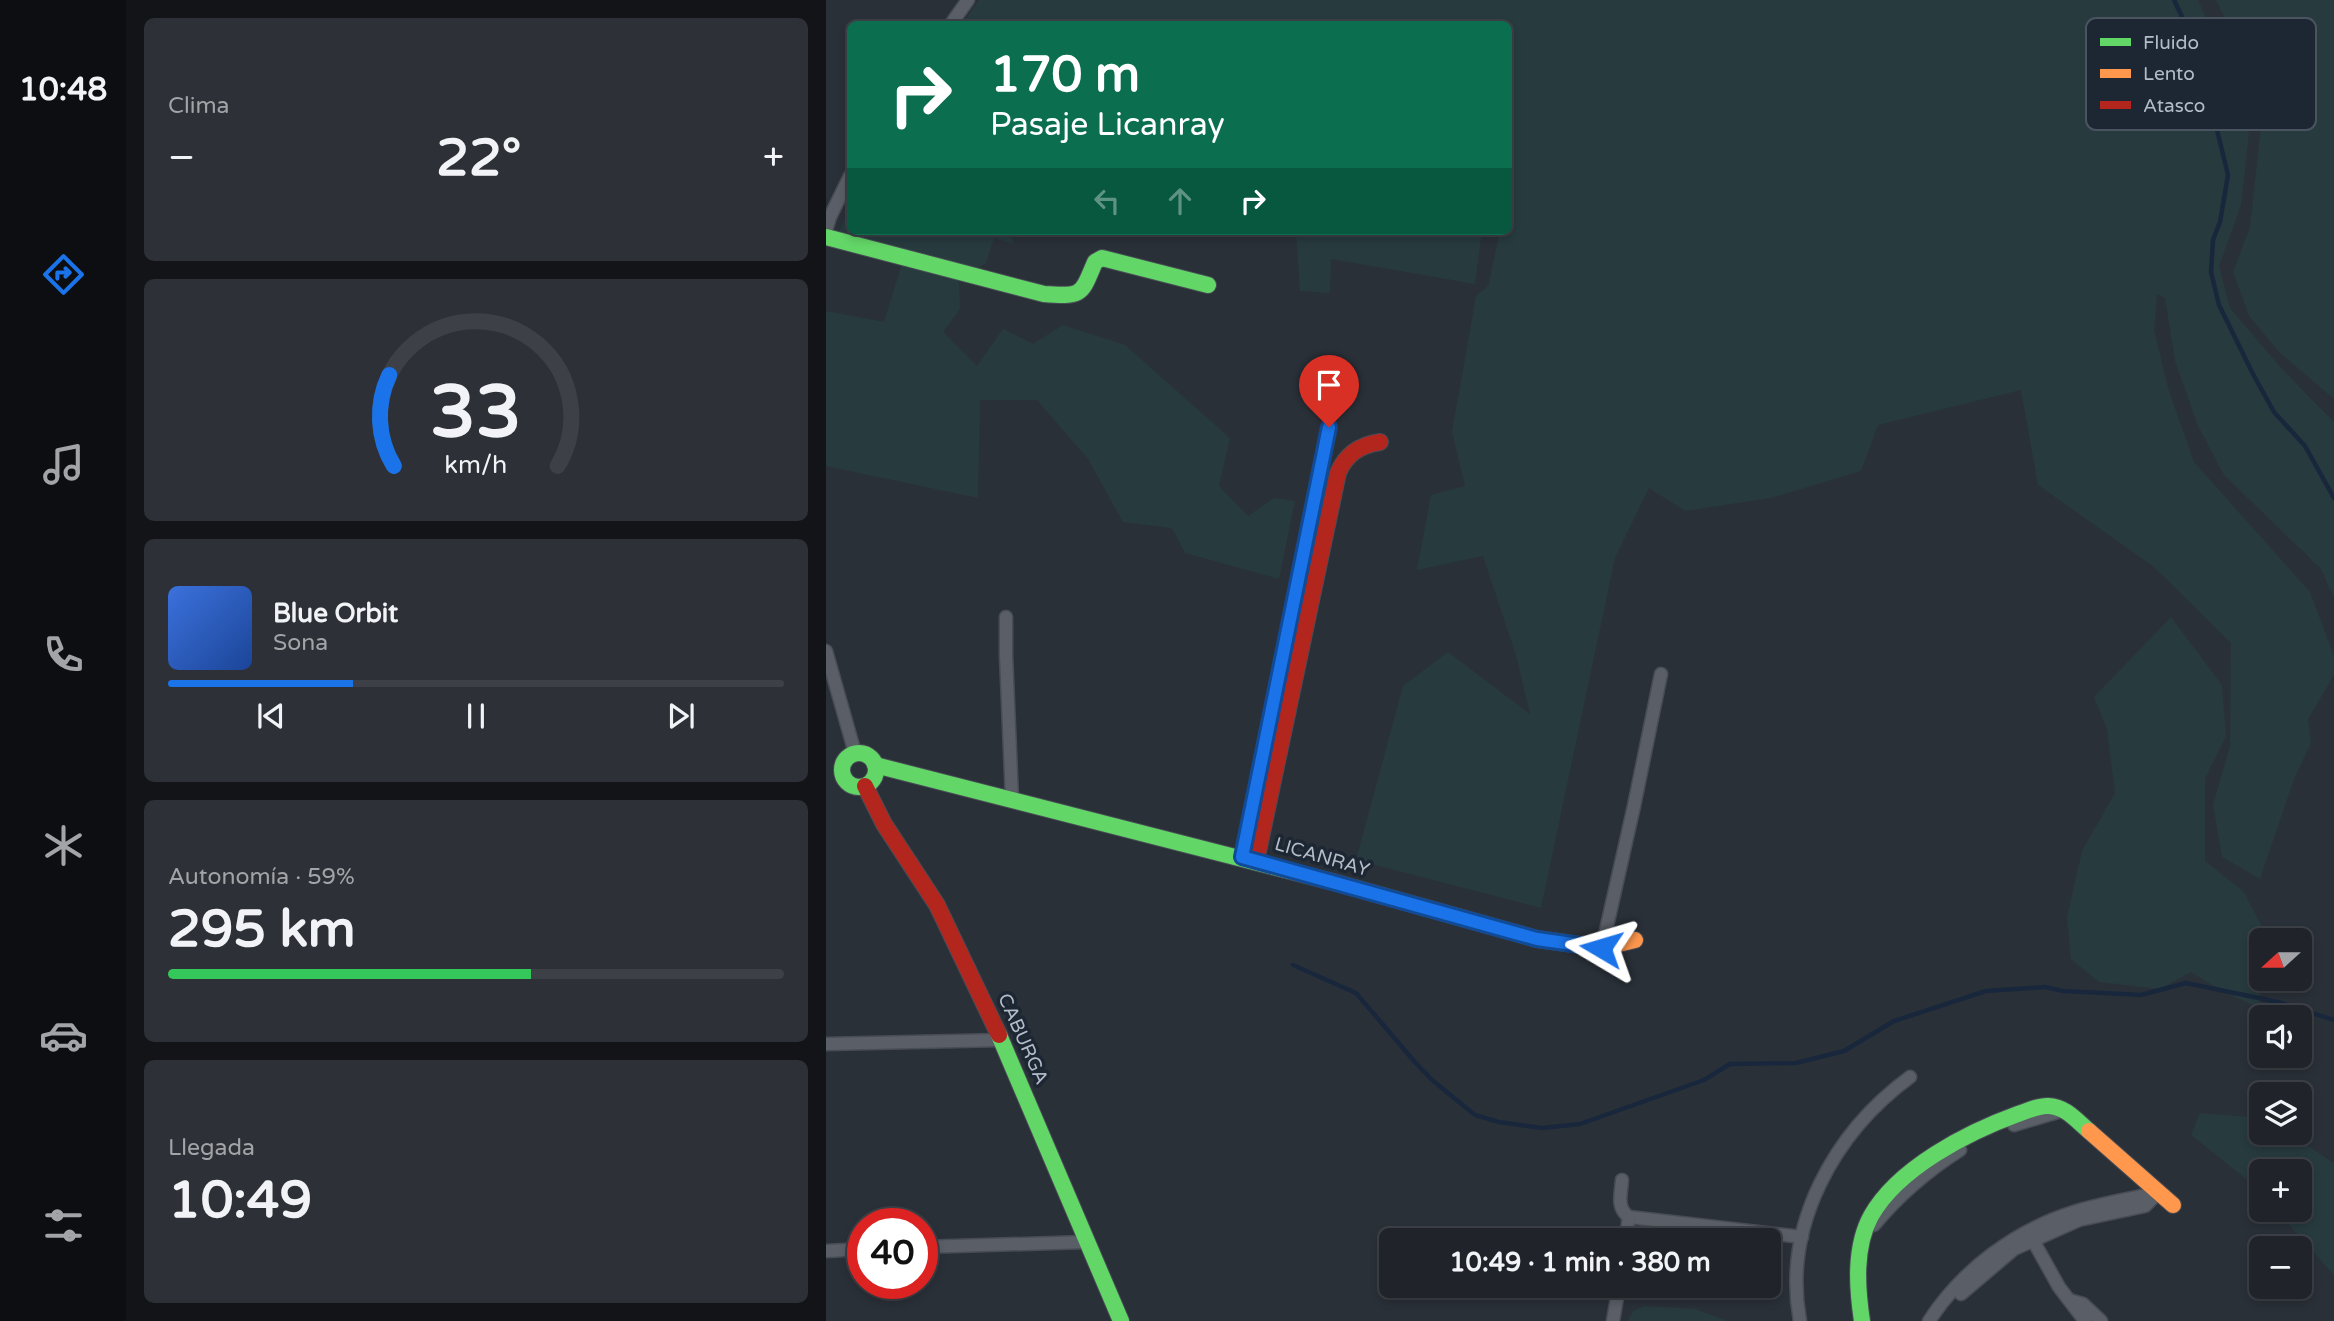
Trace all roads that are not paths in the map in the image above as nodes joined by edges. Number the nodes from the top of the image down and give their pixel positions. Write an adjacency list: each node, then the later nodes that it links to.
1 (968, 0): 2 (street)
2 (953, 21)
3 (847, 182): 4 (street)
4 (826, 230)
5 (826, 237): 6 (street)
6 (1208, 285)
7 (1329, 427): 17 (street)
8 (1380, 442): 17 (street)
9 (1006, 617): 16 (street)
10 (826, 650): 12 (street)
11 (1661, 674): 19 (street)
12 (855, 753): 13 (street, CABURGA); 14 (street)
13 (834, 765): 15 (street, CABURGA)
14 (875, 765): 15 (street); 16 (street, LICANRAY)
15 (865, 786): 20 (street, CABURGA)
16 (1012, 799): 17 (street, LICANRAY)
17 (1249, 859): 19 (street, LICANRAY)
18 (1635, 940): 19 (street, LICANRAY)
19 (1601, 948)
20 (1001, 1040): 21 (street); 30 (street, CABURGA)
21 (826, 1044)
22 (1910, 1077): 29 (street)
23 (1622, 1180): 26 (street)
24 (2159, 1192): 25 (street); 28 (street); 39 (street)
25 (2173, 1205)
26 (1629, 1217): 27 (street); 29 (street)
27 (1627, 1228)
28 (2031, 1235): 35 (street); 40 (street); 41 (street)
29 (1802, 1237): 38 (street)
30 (1086, 1242): 31 (street); 36 (street, CABURGA)
31 (938, 1247)
32 (847, 1250): 33 (street)
33 (826, 1251)
34 (1617, 1298): 37 (street)
35 (2069, 1299): 42 (street); 43 (street)
36 (1121, 1321)
37 (1613, 1321)
38 (1800, 1321)
39 (1862, 1321)
40 (1929, 1321)
41 (1939, 1321)
42 (2085, 1321)
43 (2101, 1321)

